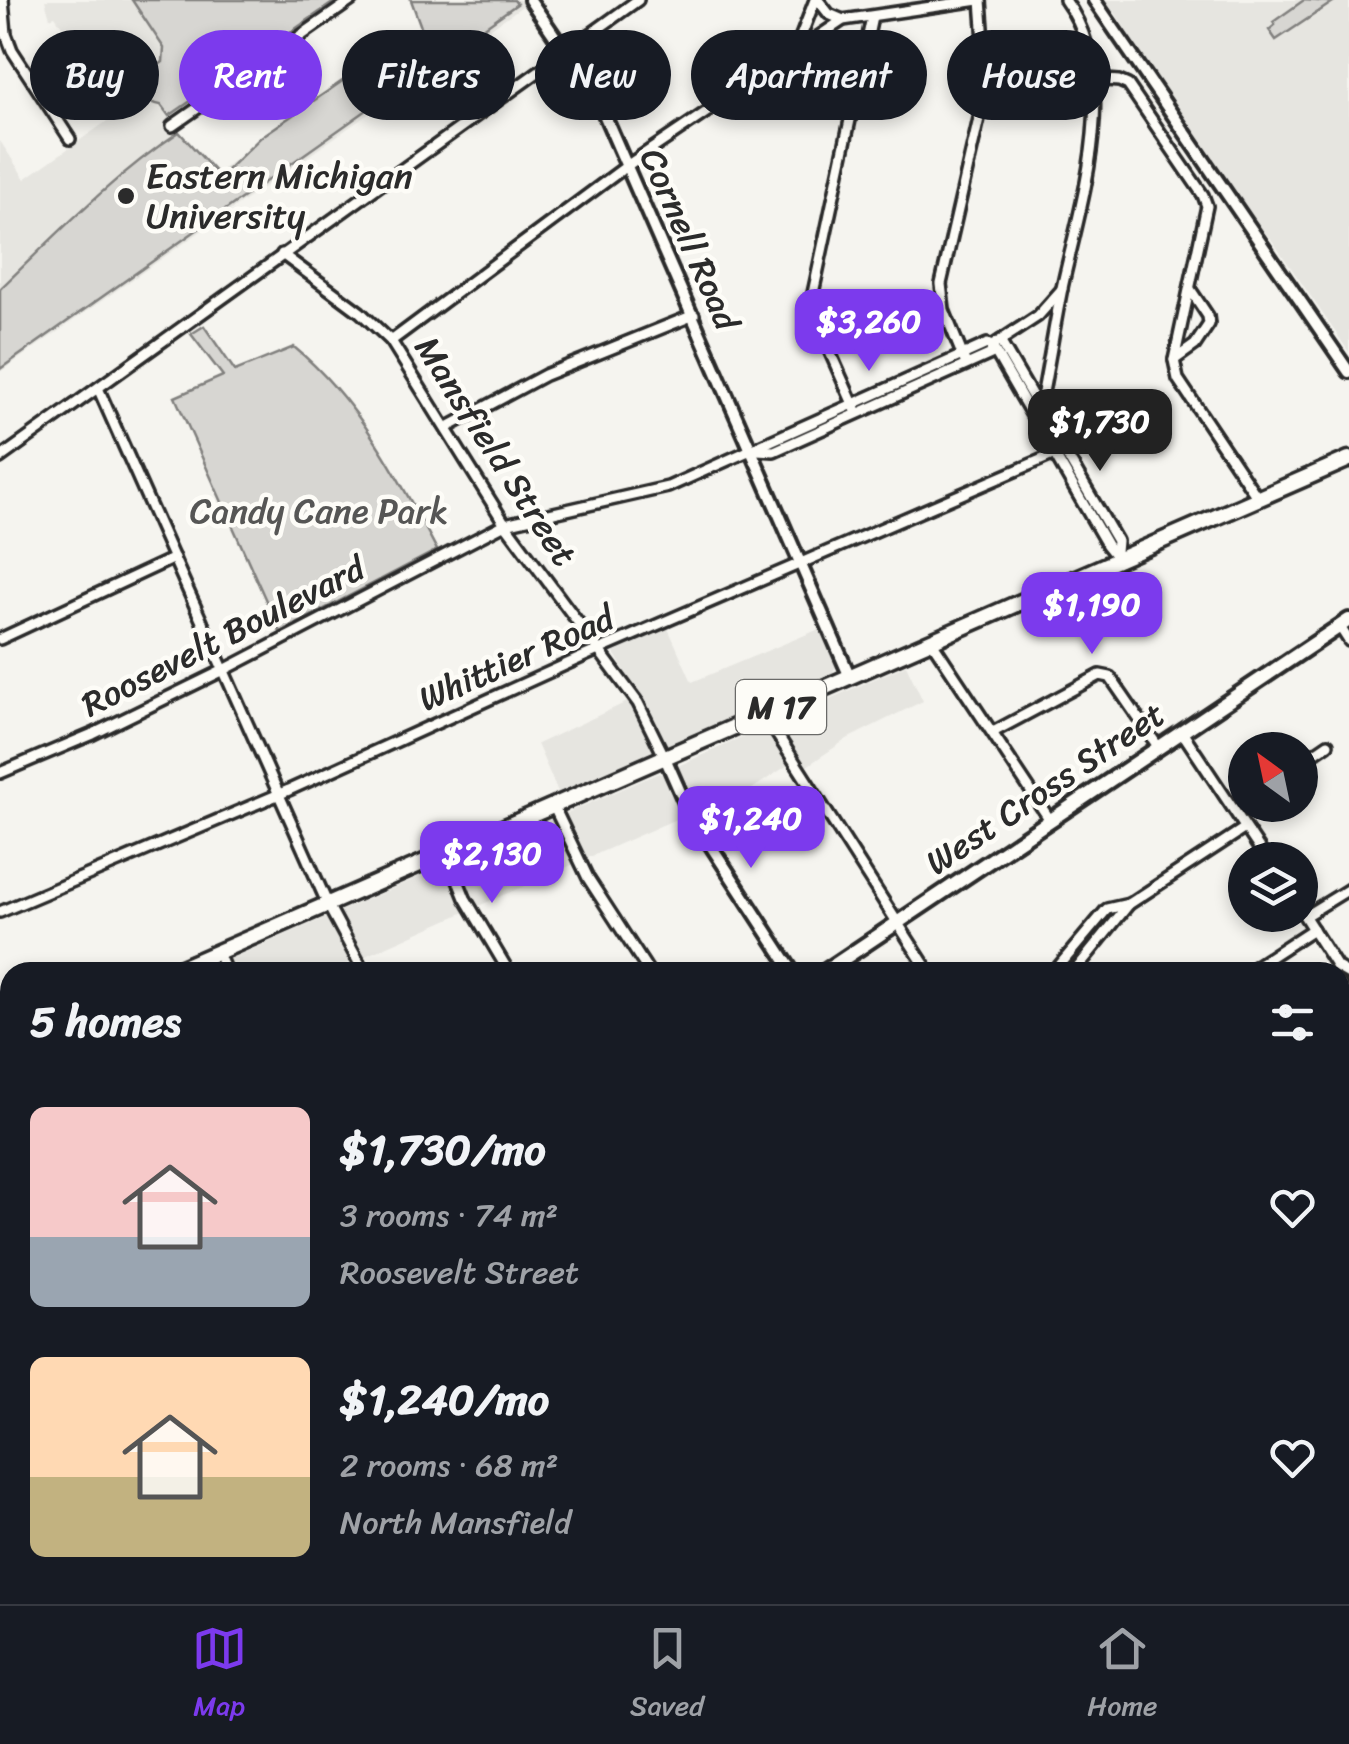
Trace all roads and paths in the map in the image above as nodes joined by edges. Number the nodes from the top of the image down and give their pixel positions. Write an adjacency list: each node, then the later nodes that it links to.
1 (3, 0): 22 (street)
2 (352, 0): 21 (street)
3 (530, 0): 11 (street, Cornell Road)
4 (638, 0): 12 (street)
5 (816, 0): 10 (street); 13 (street)
6 (980, 0): 9 (street); 30 (street)
7 (1065, 0): 15 (street)
8 (1094, 0): 32 (street)
9 (872, 16): 10 (street); 34 (street)
10 (843, 20): 14 (street)
11 (551, 30)
12 (596, 30)
13 (804, 30)
14 (828, 30)
15 (1083, 30)
16 (535, 73): 24 (street)
17 (1111, 80): 26 (street)
18 (608, 120): 23 (street, Cornell Road)
19 (695, 120): 23 (street)
20 (1091, 120): 25 (street)
21 (172, 126)
22 (70, 139)
23 (628, 166): 27 (street, Cornell Road); 28 (street)
24 (282, 254): 28 (street, Mansfield Street); 33 (street)
25 (1062, 289): 29 (street, Roosevelt Boulevard); 35 (street)
26 (1190, 290): 31 (street); 31 (street)
27 (694, 315): 37 (street); 38 (street, Cornell Road)
28 (391, 342): 37 (street, Mansfield Street)
29 (996, 344): 30 (street, Roosevelt Boulevard); 35 (street)
30 (964, 359): 34 (street, Roosevelt Boulevard); 36 (street, Roosevelt Boulevard)
31 (1174, 360): 42 (street)
32 (1349, 372)
33 (98, 388): 40 (street); 45 (street)
34 (852, 402): 36 (street); 38 (street, Roosevelt Boulevard)
35 (1035, 411): 39 (street)
36 (857, 414): 38 (street, Roosevelt Boulevard)
37 (446, 428): 43 (street, Mansfield Street)
38 (751, 450): 43 (street, Roosevelt Boulevard); 46 (street, Cornell Road)
39 (1059, 452): 44 (street); 46 (street, Whittier Road)
40 (0, 458)
41 (1349, 459): 42 (main road, M 17)
42 (1258, 500): 44 (main road, M 17)
43 (505, 524): 51 (street, Mansfield Street); 52 (street, Roosevelt Boulevard)
44 (1118, 557): 49 (main road, M 17)
45 (174, 558): 48 (street); 52 (street)
46 (800, 563): 51 (street, Whittier Road); 53 (street, Cornell Road)
47 (1344, 623): 50 (street); 56 (main road, West Cross Street)
48 (0, 640)
49 (932, 642): 53 (main road, M 17); 55 (street)
50 (1349, 642)
51 (600, 650): 60 (street, Mansfield Street); 62 (street, Whittier Road)
52 (224, 670): 61 (street, Roosevelt Boulevard); 62 (street)
53 (850, 676): 54 (main road, M 17)
54 (764, 714): 60 (main road, M 17); 75 (street)
55 (992, 732): 58 (street); 65 (street)
56 (1182, 732): 58 (main road, West Cross Street); 63 (street)
57 (1328, 744): 59 (street)
58 (1158, 748): 65 (main road, West Cross Street)
59 (1318, 751)
60 (665, 758): 64 (main road, M 17); 84 (street)
61 (0, 773)
62 (278, 795): 73 (street); 74 (street, Whittier Road)
63 (1228, 802)
64 (554, 807): 69 (main road, M 17); 83 (street)
65 (1050, 820): 75 (main road, West Cross Street)
66 (1241, 822): 67 (street)
67 (1245, 828): 68 (street); 71 (street)
68 (1254, 842)
69 (447, 853): 73 (main road, M 17); 82 (street)
70 (1349, 888): 72 (street)
71 (1129, 904): 87 (street); 88 (street)
72 (1318, 904)
73 (328, 905): 78 (main road, M 17); 81 (street)
74 (0, 912)
75 (896, 924): 85 (main road, West Cross Street); 86 (street)
76 (1306, 932): 89 (street)
77 (1314, 932): 90 (street)
78 (218, 953): 79 (main road, M 17); 80 (street)
79 (196, 962)
80 (222, 962)
81 (359, 962)
82 (503, 962)
83 (643, 962)
84 (786, 962)
85 (839, 962)
86 (922, 962)
87 (1062, 962)
88 (1082, 962)
89 (1262, 962)
90 (1332, 962)

